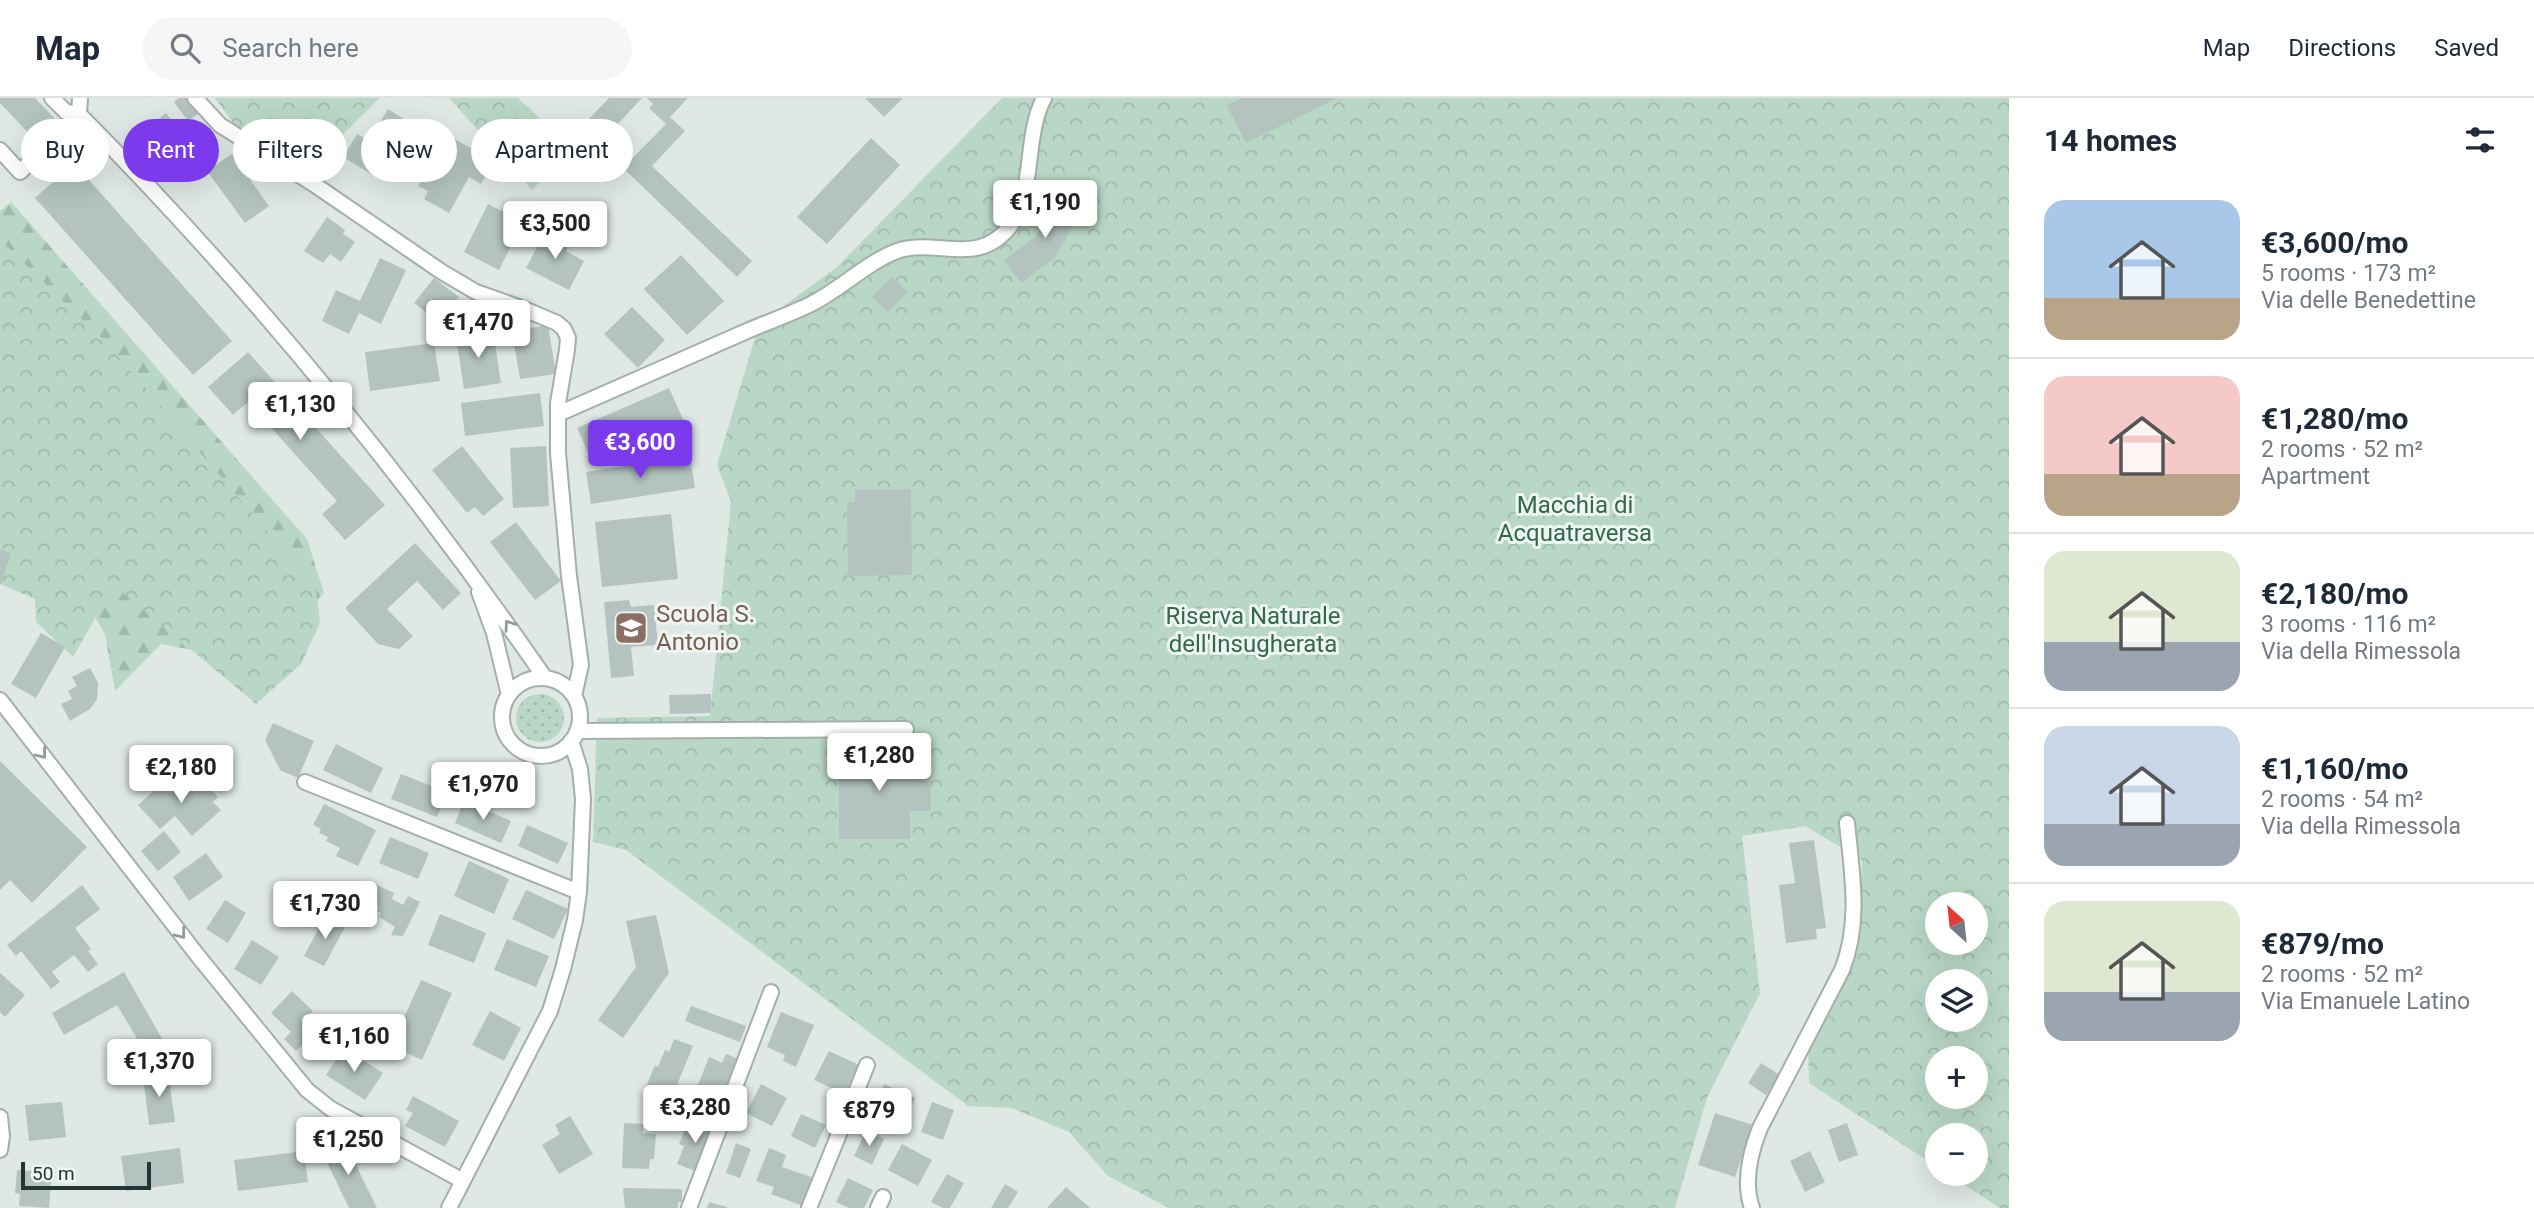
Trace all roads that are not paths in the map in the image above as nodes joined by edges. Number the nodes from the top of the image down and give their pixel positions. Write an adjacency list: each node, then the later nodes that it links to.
1 (52, 98): 5 (street)
2 (80, 98): 5 (street)
3 (195, 98): 7 (street)
4 (1044, 98): 7 (street)
5 (79, 114): 6 (street); 8 (street)
6 (0, 150)
7 (558, 414): 11 (street)
8 (471, 573): 9 (street, one-way to 8); 10 (street)
9 (545, 678): 10 (street); 11 (street)
10 (509, 695): 14 (street)
11 (574, 696): 14 (street)
12 (0, 700): 22 (street, one-way to 22)
13 (906, 729): 14 (street)
14 (574, 736): 17 (street)
15 (305, 782): 17 (street)
16 (1847, 823): 26 (street)
17 (579, 892): 22 (street)
18 (771, 992): 24 (street)
19 (867, 1065): 25 (street)
20 (0, 1117): 21 (street)
21 (0, 1150)
22 (463, 1181): 23 (street)
23 (449, 1208)
24 (689, 1208)
25 (809, 1208)
26 (1752, 1208)

